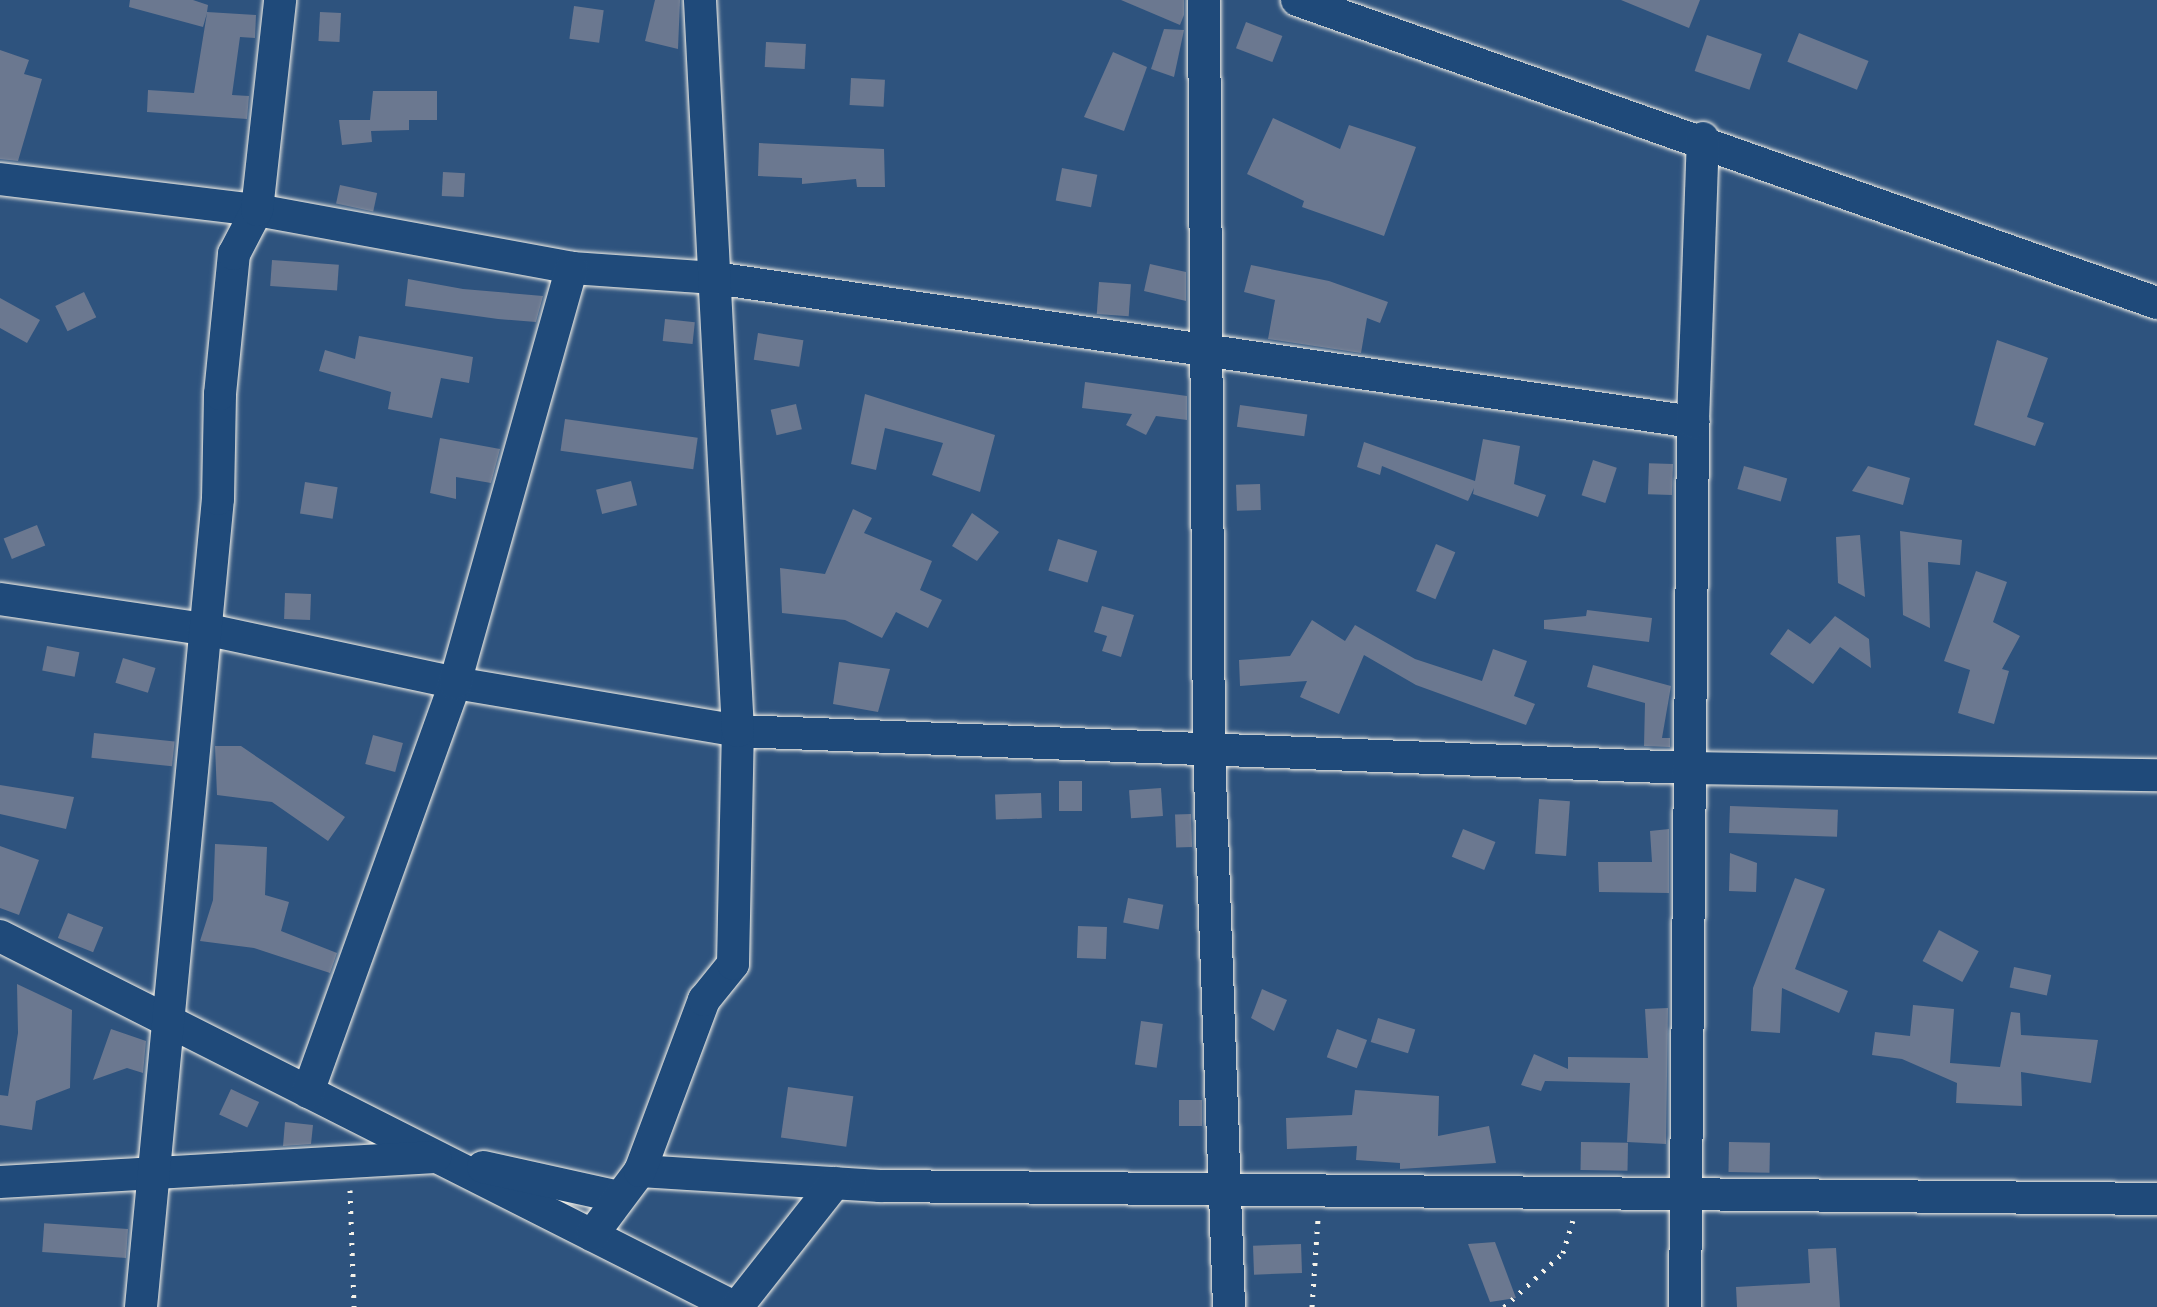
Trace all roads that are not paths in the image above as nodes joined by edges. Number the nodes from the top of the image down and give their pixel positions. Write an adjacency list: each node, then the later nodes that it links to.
1 (280, 0): 7 (street)
2 (700, 0): 9 (street)
3 (1204, 0): 11 (street)
4 (1297, 0): 5 (street)
5 (1703, 138): 10 (street); 12 (street)
6 (0, 179): 7 (street)
7 (257, 210): 8 (street); 14 (street)
8 (572, 268): 9 (street); 15 (street)
9 (715, 278): 11 (street); 16 (street)
10 (2157, 303)
11 (1208, 352): 12 (street); 17 (street)
12 (1692, 422): 18 (street)
13 (0, 599): 14 (street)
14 (204, 629): 15 (street); 21 (street)
15 (455, 683): 16 (street); 22 (street)
16 (738, 731): 17 (street); 27 (street)
17 (1209, 750): 18 (street); 28 (street)
18 (1689, 768): 19 (street); 29 (street)
19 (2157, 775)
20 (0, 936): 21 (street)
21 (171, 1022): 22 (street); 24 (street)
22 (308, 1092): 23 (street)
23 (437, 1157): 24 (street); 27 (street); 31 (street)
24 (158, 1176): 25 (street); 32 (street)
25 (0, 1182)
26 (835, 1183): 27 (street); 28 (street); 33 (street)
27 (630, 1184): 31 (street)
28 (1224, 1188): 29 (street); 34 (street)
29 (1686, 1195): 30 (street); 35 (street)
30 (2157, 1199)
31 (592, 1235): 33 (street)
32 (141, 1307)
33 (736, 1307)
34 (1229, 1307)
35 (1685, 1307)

